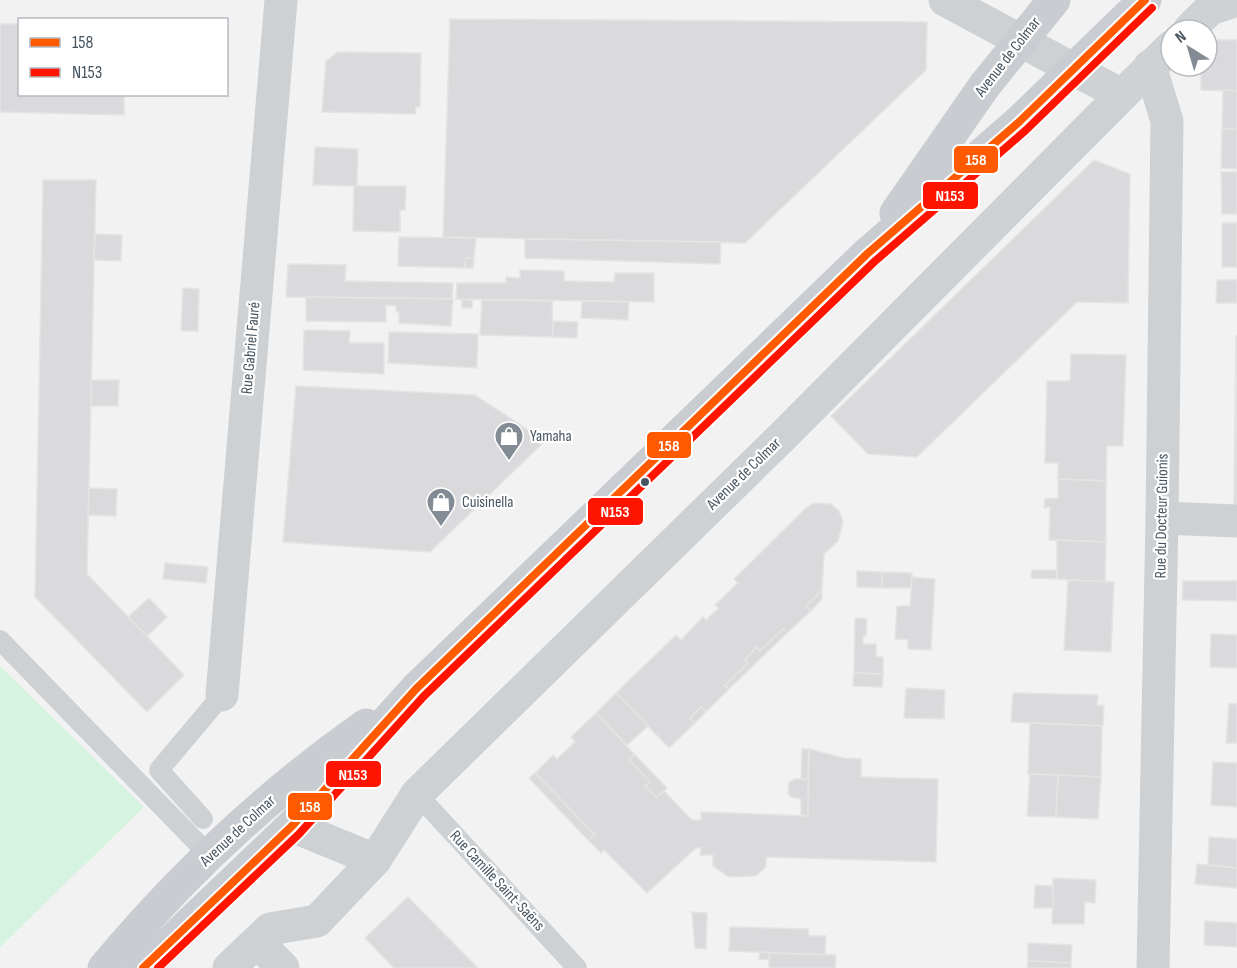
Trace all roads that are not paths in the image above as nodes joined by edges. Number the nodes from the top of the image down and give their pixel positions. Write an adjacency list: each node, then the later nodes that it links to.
1 (945, 0): 7 (street)
2 (1237, 0): 6 (main road)
3 (280, 1): 17 (street, Rue Gabriel Fauré)
4 (1050, 4): 7 (main road, Avenue de Colmar)
5 (1141, 4): 9 (main road, Avenue de Colmar)
6 (1201, 18)
7 (1019, 40): 9 (street); 12 (main road, Avenue de Colmar)
8 (1159, 58): 11 (main road)
9 (1073, 69): 11 (main road); 12 (main road, Avenue de Colmar)
10 (1163, 78): 13 (street, Rue du Docteur Guionis)
11 (1122, 95): 18 (street, Avenue de Colmar)
12 (867, 254): 16 (main road, Avenue de Colmar)
13 (1162, 518): 14 (street); 29 (street, Rue du Docteur Guionis)
14 (1237, 521)
15 (0, 640): 21 (lane)
16 (416, 689): 20 (main road, Avenue de Colmar); 21 (main road, Avenue de Colmar)
17 (222, 695): 19 (lane)
18 (417, 794): 22 (street, Avenue de Colmar); 28 (lane, Rue Camille Saint-Saëns)
19 (203, 819)
20 (292, 826): 22 (street, Avenue de Colmar); 25 (main road, Avenue de Colmar)
21 (210, 856): 24 (main road, Avenue de Colmar)
22 (375, 860): 23 (street, Avenue de Colmar)
23 (257, 942): 26 (street, Avenue de Colmar); 27 (street)
24 (104, 968)
25 (144, 968)
26 (229, 968)
27 (283, 968)
28 (577, 968)
29 (1153, 968)

